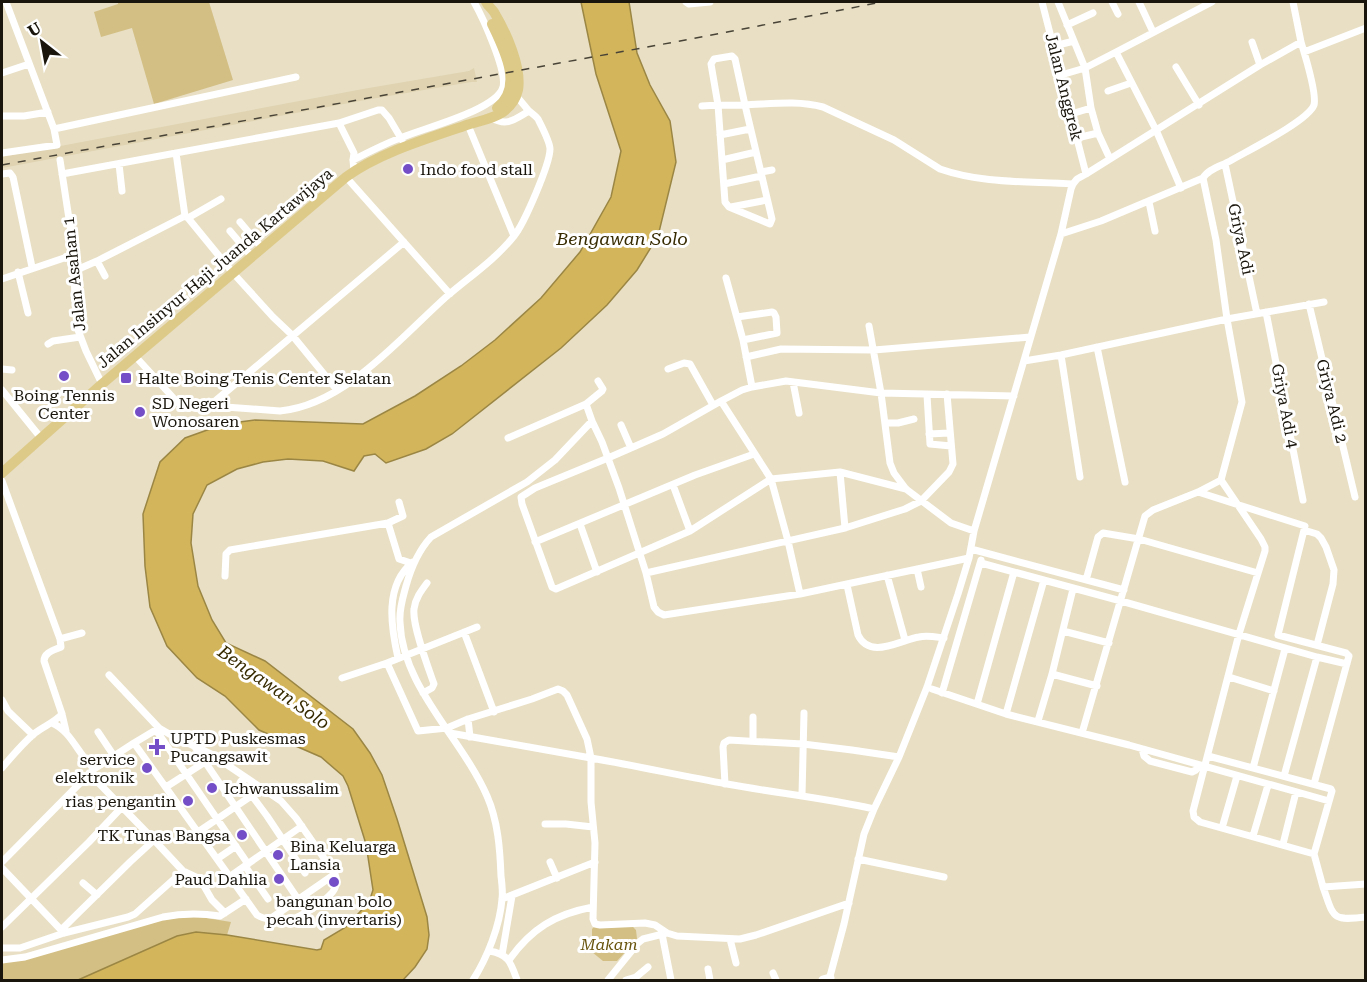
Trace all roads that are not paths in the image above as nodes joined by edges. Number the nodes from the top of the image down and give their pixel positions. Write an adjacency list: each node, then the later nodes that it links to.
1 (6, 2): 24 (street)
2 (474, 2): 15 (street)
3 (686, 2): 4 (street)
4 (710, 2)
5 (1042, 2): 21 (street, Jalan Anggrek)
6 (1058, 2): 14 (street)
7 (1112, 2): 13 (street)
8 (1139, 2): 17 (street)
9 (1212, 2): 17 (street)
10 (1295, 2): 20 (street)
11 (488, 3): 15 (main road, Jalan Insinyur Haji Juanda Kartawijaya); 33 (main road, Jalan Insinyur Haji Juanda Kartawijaya)
12 (1094, 13): 14 (street)
13 (1118, 14)
14 (1067, 25): 18 (street)
15 (489, 26): 45 (main road, Jalan Insinyur Haji Juanda Kartawijaya); 52 (street)
16 (1365, 28): 23 (street)
17 (1153, 32): 22 (street)
18 (1074, 41): 21 (street); 27 (street)
19 (1252, 42): 25 (street)
20 (1301, 42): 23 (street); 25 (street)
21 (1054, 46): 29 (street, Jalan Anggrek)
22 (1116, 52): 27 (street); 31 (street)
23 (1304, 52): 60 (street)
24 (29, 64): 28 (street); 40 (street)
25 (1260, 65): 36 (street)
26 (1176, 67): 36 (street)
27 (1085, 68): 29 (street); 38 (street)
28 (2, 73)
29 (1061, 75): 41 (street, Jalan Anggrek)
30 (296, 77): 46 (street)
31 (1131, 83): 32 (street); 48 (street)
32 (1108, 91)
33 (516, 96): 39 (street); 43 (main road, Jalan Insinyur Haji Juanda Kartawijaya)
34 (718, 105): 35 (street); 35 (street); 37 (street); 50 (street)
35 (745, 105): 47 (street); 69 (street)
36 (1198, 105): 48 (street)
37 (702, 106)
38 (1091, 108): 41 (street); 49 (street)
39 (529, 111): 43 (street); 81 (street)
40 (48, 112): 42 (street); 46 (street)
41 (1071, 114): 51 (street, Jalan Anggrek)
42 (2, 116)
43 (492, 118): 45 (main road, Jalan Insinyur Haji Juanda Kartawijaya)
44 (339, 123): 52 (street); 55 (street); 61 (street)
45 (469, 124): 52 (main road, Jalan Insinyur Haji Juanda Kartawijaya); 81 (street)
46 (54, 129): 54 (street)
47 (750, 129): 50 (street); 53 (street)
48 (1156, 130): 56 (street); 70 (street)
49 (1098, 133): 51 (street); 56 (street)
50 (720, 135): 58 (street)
51 (1077, 138): 66 (street, Jalan Anggrek)
52 (403, 142): 61 (main road, Jalan Insinyur Haji Juanda Kartawijaya)
53 (756, 152): 58 (street); 65 (street)
54 (2, 153)
55 (176, 153): 59 (street); 76 (street)
56 (1110, 159): 66 (street)
57 (60, 160): 64 (street, Jalan Asahan 1)
58 (722, 160): 68 (street)
59 (119, 164): 64 (street); 71 (street)
60 (1225, 164): 67 (street); 100 (street, Griya Adi)
61 (351, 169): 82 (street); 83 (main road, Jalan Insinyur Haji Juanda Kartawijaya)
62 (772, 170): 65 (street)
63 (2, 174): 87 (street)
64 (62, 174): 84 (street, Jalan Asahan 1)
65 (761, 174): 68 (street); 73 (street)
66 (1086, 174): 69 (street)
67 (1203, 178): 70 (street); 102 (street)
68 (724, 184): 75 (street)
69 (1073, 184): 80 (street)
70 (1181, 188): 74 (street)
71 (122, 191)
72 (221, 199): 76 (street)
73 (767, 200): 75 (street); 75 (street)
74 (1149, 202): 79 (street); 80 (street)
75 (731, 207)
76 (187, 217): 86 (street); 91 (street)
77 (240, 222): 83 (street)
78 (230, 231): 85 (street)
79 (1155, 231)
80 (1061, 234): 106 (street)
81 (514, 236): 95 (street)
82 (404, 242): 95 (street); 104 (street)
83 (262, 249): 85 (main road, Jalan Insinyur Haji Juanda Kartawijaya)
84 (73, 255): 87 (street); 89 (street, Jalan Asahan 1)
85 (252, 257): 91 (main road, Jalan Insinyur Haji Juanda Kartawijaya)
86 (97, 261): 89 (street); 92 (street)
87 (32, 267): 90 (street)
88 (2, 268): 93 (street)
89 (74, 271): 105 (street, Jalan Asahan 1)
90 (18, 272): 93 (street); 99 (street)
91 (233, 273): 104 (street); 112 (main road, Jalan Insinyur Haji Juanda Kartawijaya)
92 (105, 276)
93 (3, 278)
94 (726, 278): 101 (street)
95 (450, 294): 123 (street)
96 (1324, 302): 97 (street)
97 (1309, 304): 98 (street); 157 (street, Griya Adi 2)
98 (1266, 312): 100 (street); 158 (street, Griya Adi 4)
99 (28, 313)
100 (1257, 314): 102 (street)
101 (737, 317): 107 (street); 107 (street)
102 (1227, 320): 109 (street); 149 (street)
103 (869, 326): 110 (street)
104 (292, 335): 123 (street); 129 (street)
105 (80, 337): 108 (street); 120 (street, Jalan Asahan 1)
106 (1030, 338): 110 (street); 114 (street)
107 (743, 340): 113 (street)
108 (48, 344)
109 (1098, 347): 111 (street); 152 (street)
110 (874, 350): 113 (street); 124 (street)
111 (1061, 355): 114 (street); 147 (street)
112 (135, 356): 120 (main road, Jalan Insinyur Haji Juanda Kartawijaya); 129 (street)
113 (746, 357): 121 (street)
114 (1024, 361): 127 (street)
115 (2, 369): 117 (street)
116 (668, 369): 131 (street)
117 (12, 370)
118 (598, 381): 130 (street)
119 (793, 382): 121 (street); 124 (street); 132 (street)
120 (102, 384): 139 (main road, Jalan Insinyur Haji Juanda Kartawijaya)
121 (752, 387): 128 (street)
122 (2, 390): 139 (street)
123 (337, 390): 129 (street)
124 (881, 393): 126 (street); 135 (street)
125 (947, 394): 126 (street); 127 (street); 137 (street)
126 (927, 395): 138 (street)
127 (1014, 396): 168 (street)
128 (721, 401): 131 (street); 143 (street)
129 (214, 402)
130 (586, 404): 134 (street); 140 (street)
131 (713, 405): 142 (street)
132 (799, 413)
133 (914, 419): 135 (street)
134 (592, 421): 144 (street); 151 (street)
135 (885, 423): 155 (street)
136 (621, 425): 142 (street)
137 (949, 433): 138 (street); 141 (street)
138 (929, 434): 141 (street)
139 (41, 438): 146 (main road, Jalan Insinyur Haji Juanda Kartawijaya)
140 (508, 438)
141 (951, 446): 159 (street)
142 (632, 448): 144 (street)
143 (754, 454): 148 (street); 153 (street)
144 (608, 458): 154 (street); 162 (street)
145 (840, 472): 148 (street); 155 (street); 165 (street)
146 (2, 473)
147 (1080, 477)
148 (771, 479): 167 (street); 170 (street)
149 (1221, 480): 156 (street); 161 (street)
150 (2, 481): 205 (street)
151 (527, 482): 154 (street); 177 (street)
152 (1125, 482)
153 (673, 485): 162 (street); 167 (street)
154 (535, 488): 171 (street)
155 (906, 489): 159 (street)
156 (1198, 492): 161 (street); 169 (street)
157 (1355, 497)
158 (1303, 500)
159 (921, 501): 165 (street); 168 (street)
160 (399, 502): 163 (street)
161 (1237, 504): 166 (street); 184 (street)
162 (624, 506): 164 (street); 173 (street)
163 (388, 523): 176 (street); 186 (street)
164 (580, 524): 171 (street); 180 (street)
165 (845, 528): 170 (street)
166 (1304, 530): 203 (street); 209 (street)
167 (690, 531): 173 (street)
168 (974, 531): 172 (street)
169 (1139, 539): 184 (street); 188 (street); 193 (street)
170 (788, 541): 183 (street); 195 (street)
171 (535, 542): 180 (street)
172 (971, 549): 174 (street); 175 (street)
173 (639, 553): 180 (street); 183 (street)
174 (983, 553): 178 (street); 188 (street)
175 (969, 558): 179 (street); 204 (street)
176 (399, 559): 177 (street); 182 (street)
177 (413, 562): 182 (street); 197 (street)
178 (981, 563): 181 (street); 224 (street)
179 (917, 569): 185 (street); 191 (street)
180 (597, 572)
181 (1014, 572): 187 (street); 226 (street)
182 (401, 573): 194 (street)
183 (646, 573): 195 (street)
184 (1258, 573): 202 (street)
185 (887, 575): 190 (street); 206 (street)
186 (225, 576)
187 (1044, 580): 192 (street); 230 (street)
188 (1086, 580): 193 (street)
189 (427, 583): 210 (street)
190 (847, 585): 195 (street); 206 (street)
191 (921, 587)
192 (1073, 589): 196 (street); 199 (street)
193 (1124, 590): 196 (street)
194 (395, 591): 197 (street); 212 (street)
195 (800, 594)
196 (1121, 601): 202 (street); 207 (street)
197 (402, 603): 212 (street)
198 (477, 627): 200 (street)
199 (1063, 631): 207 (street); 216 (street)
200 (464, 632): 210 (street); 227 (street)
201 (82, 633): 205 (street)
202 (1239, 634): 208 (street); 218 (street)
203 (1278, 635): 208 (street); 209 (street)
204 (944, 638): 206 (street); 248 (street)
205 (60, 639): 229 (street)
206 (905, 640)
207 (1109, 643): 220 (street)
208 (1275, 645): 211 (street)
209 (1317, 645): 215 (street)
210 (423, 649): 212 (street); 223 (street)
211 (1285, 649): 213 (street); 222 (street)
212 (402, 656): 214 (street); 223 (street)
213 (1317, 657): 215 (street); 257 (street)
214 (387, 663): 219 (street); 236 (street)
215 (1347, 664): 260 (street)
216 (1052, 674): 220 (street); 233 (street)
217 (109, 675): 235 (street)
218 (1229, 677): 222 (street); 247 (street)
219 (342, 678)
220 (1097, 686): 239 (street)
221 (932, 689): 224 (street)
222 (1274, 691): 253 (street)
223 (423, 693): 236 (street)
224 (942, 693): 226 (street)
225 (2, 700): 240 (street)
226 (978, 704): 230 (street)
227 (494, 712): 232 (street); 249 (street)
228 (804, 712): 244 (street)
229 (62, 714): 234 (street); 237 (street)
230 (1006, 714): 233 (street)
231 (753, 717): 242 (street)
232 (468, 719): 236 (street); 241 (street)
233 (1038, 721): 239 (street)
234 (52, 723): 237 (street); 240 (street)
235 (158, 729): 243 (street); 245 (street); 255 (street)
236 (449, 730): 241 (street); 306 (street)
237 (66, 731): 254 (street)
238 (98, 732): 246 (street)
239 (1083, 733): 251 (street)
240 (33, 735): 252 (street)
241 (470, 736): 249 (street)
242 (753, 741): 244 (street); 259 (street)
243 (134, 743): 246 (street); 262 (street)
244 (803, 744): 248 (street); 266 (street)
245 (194, 745): 250 (street); 263 (street)
246 (114, 756): 254 (street)
247 (1208, 756): 251 (street); 253 (street)
248 (899, 757): 270 (street)
249 (591, 758): 259 (street); 274 (street)
250 (205, 762): 255 (street); 268 (street)
251 (1202, 766): 256 (street); 275 (street)
252 (2, 768)
253 (1253, 768): 257 (street)
254 (91, 771): 269 (street); 286 (street)
255 (186, 775): 262 (street); 271 (street)
256 (1237, 776): 261 (street); 275 (street)
257 (1284, 776): 260 (street)
258 (241, 781): 265 (street)
259 (725, 784): 266 (street)
260 (1314, 784): 267 (street)
261 (1268, 785): 264 (street); 277 (street)
262 (166, 787): 276 (street)
263 (262, 789): 265 (street); 273 (street)
264 (1296, 792): 267 (street); 280 (street)
265 (252, 795): 268 (street); 278 (street)
266 (802, 795): 270 (street)
267 (1329, 801): 283 (street)
268 (236, 806): 271 (street); 282 (street)
269 (122, 807): 279 (street); 302 (street)
270 (874, 809): 285 (street)
271 (217, 819): 276 (street); 281 (street)
272 (545, 824): 274 (street)
273 (302, 826): 278 (street); 293 (street)
274 (593, 827): 288 (street)
275 (1222, 828): 277 (street)
276 (198, 832): 284 (street)
277 (1253, 836): 280 (street)
278 (283, 839): 282 (street); 292 (street)
279 (154, 840): 291 (street); 300 (street)
280 (1283, 844): 283 (street)
281 (236, 846): 284 (street); 289 (street)
282 (266, 851): 289 (street); 305 (street)
283 (1314, 854): 299 (street)
284 (217, 859): 294 (street)
285 (858, 859): 295 (street); 307 (street)
286 (2, 862)
287 (550, 862): 296 (street)
288 (595, 862): 296 (street); 308 (street)
289 (246, 865): 294 (street); 303 (street)
290 (2, 868): 302 (street)
291 (183, 871): 310 (street); 314 (street)
292 (305, 873)
293 (335, 874): 305 (street); 309 (street)
294 (229, 877): 304 (street)
295 (944, 877)
296 (557, 878): 301 (street)
297 (83, 882): 300 (street)
298 (1365, 884): 299 (street)
299 (1323, 887): 311 (street)
300 (97, 895): 314 (street)
301 (512, 896): 306 (street); 319 (street)
302 (32, 898): 313 (street); 314 (street)
303 (268, 898)
304 (246, 899): 310 (street); 312 (street)
305 (298, 899): 309 (street); 312 (street)
306 (502, 899): 318 (street)
307 (849, 903): 316 (street); 326 (street)
308 (593, 907): 315 (street); 321 (street)
309 (306, 911): 312 (street)
310 (225, 913): 320 (street)
311 (1365, 917)
312 (270, 919)
313 (2, 927)
314 (62, 932): 317 (street)
315 (664, 933): 316 (street); 329 (street); 331 (street)
316 (729, 939): 322 (street)
317 (2, 948)
318 (489, 951): 319 (street); 327 (street)
319 (502, 955): 321 (street)
320 (2, 960)
321 (509, 960): 328 (street)
322 (736, 963)
323 (648, 967): 330 (street)
324 (708, 969): 332 (street)
325 (773, 973): 333 (street)
326 (827, 980)
327 (473, 981)
328 (517, 981)
329 (608, 981)
330 (626, 981)
331 (671, 981)
332 (710, 981)
333 (776, 981)

